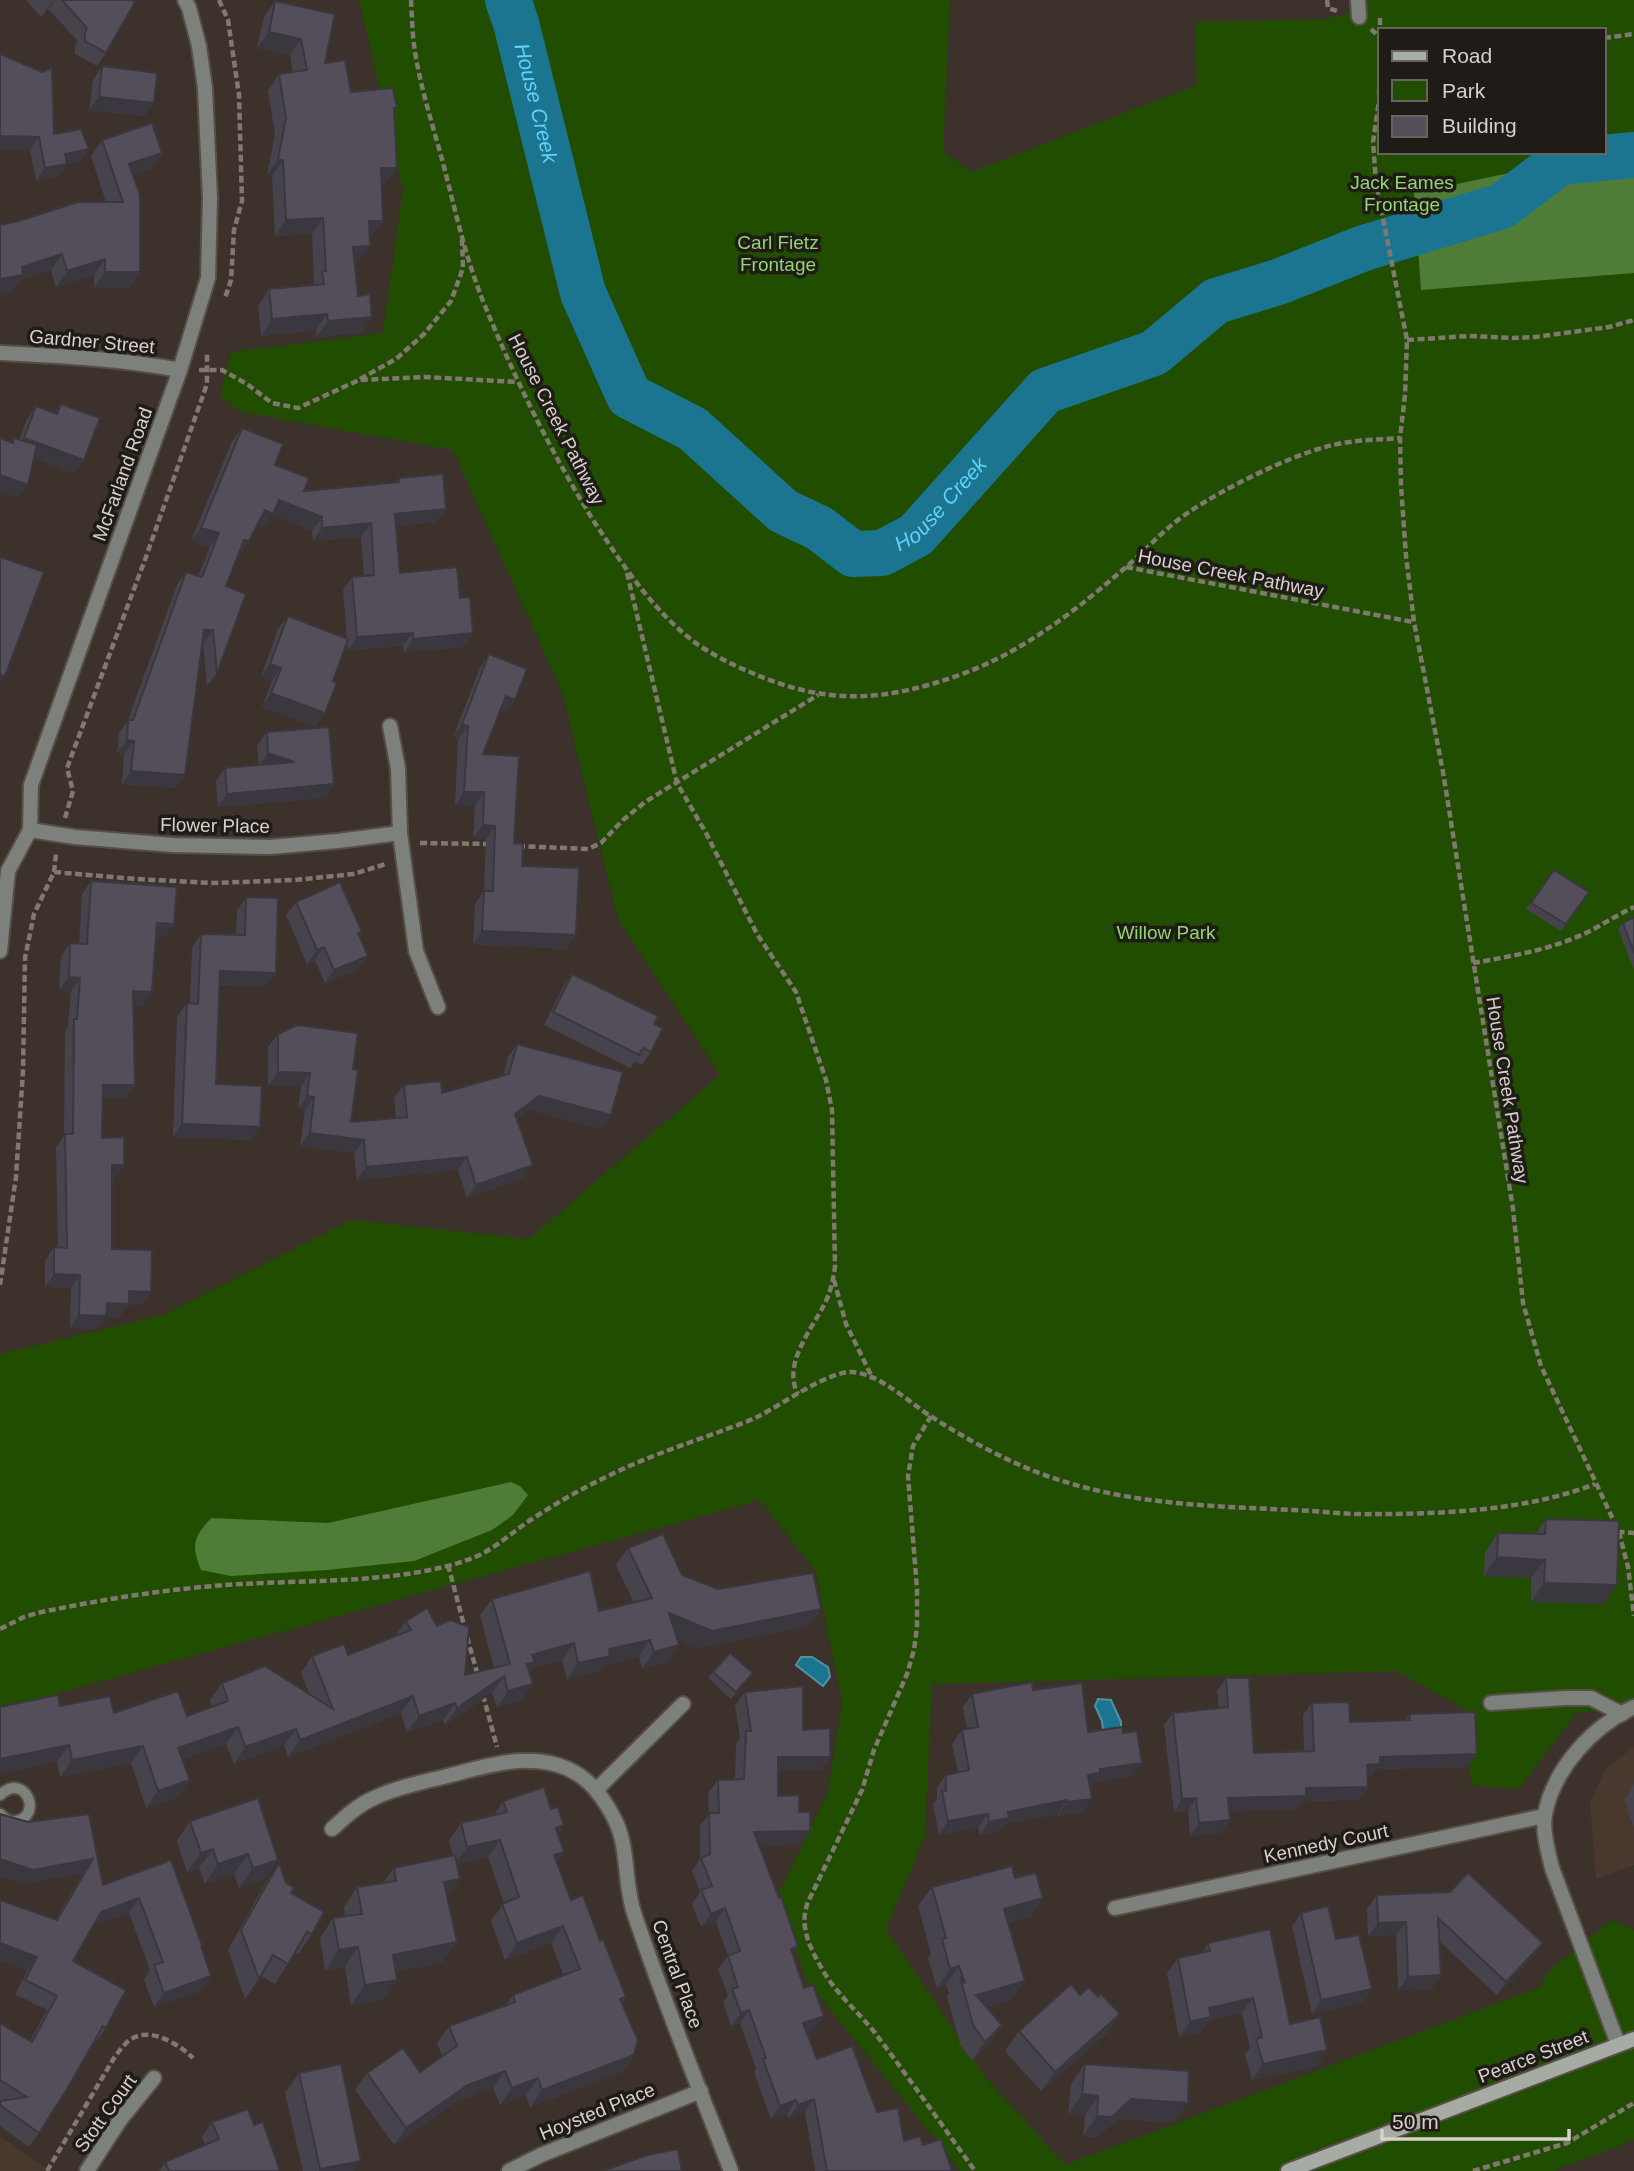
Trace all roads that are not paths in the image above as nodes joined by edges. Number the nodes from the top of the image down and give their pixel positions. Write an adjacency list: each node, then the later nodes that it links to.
1 (185, 0): 5 (street, McFarland Road)
2 (1358, 0): 3 (street)
3 (1359, 17)
4 (0, 353): 5 (street, Gardner Street)
5 (180, 370): 7 (street, McFarland Road)
6 (390, 726): 8 (street)
7 (30, 830): 8 (street, Flower Place); 9 (street, McFarland Road)
8 (400, 833): 10 (street)
9 (0, 951)
10 (438, 1007)
11 (1491, 1703): 13 (street)
12 (683, 1704): 14 (street)
13 (1628, 1710): 17 (street)
14 (596, 1790): 18 (street, Central Place); 23 (street, Central Place)
15 (0, 1795): 16 (lane)
16 (0, 1814)
17 (1545, 1816): 19 (street, Kennedy Court); 21 (street)
18 (332, 1829)
19 (1115, 1908)
20 (1634, 2039): 21 (main road, Pearce Street)
21 (1618, 2044): 27 (main road, Pearce Street)
22 (155, 2078): 24 (street, Stott Court)
23 (701, 2091): 25 (street, Hoysted Place); 26 (street, Central Place)
24 (87, 2171)
25 (509, 2171)
26 (731, 2171)
27 (1289, 2171)

